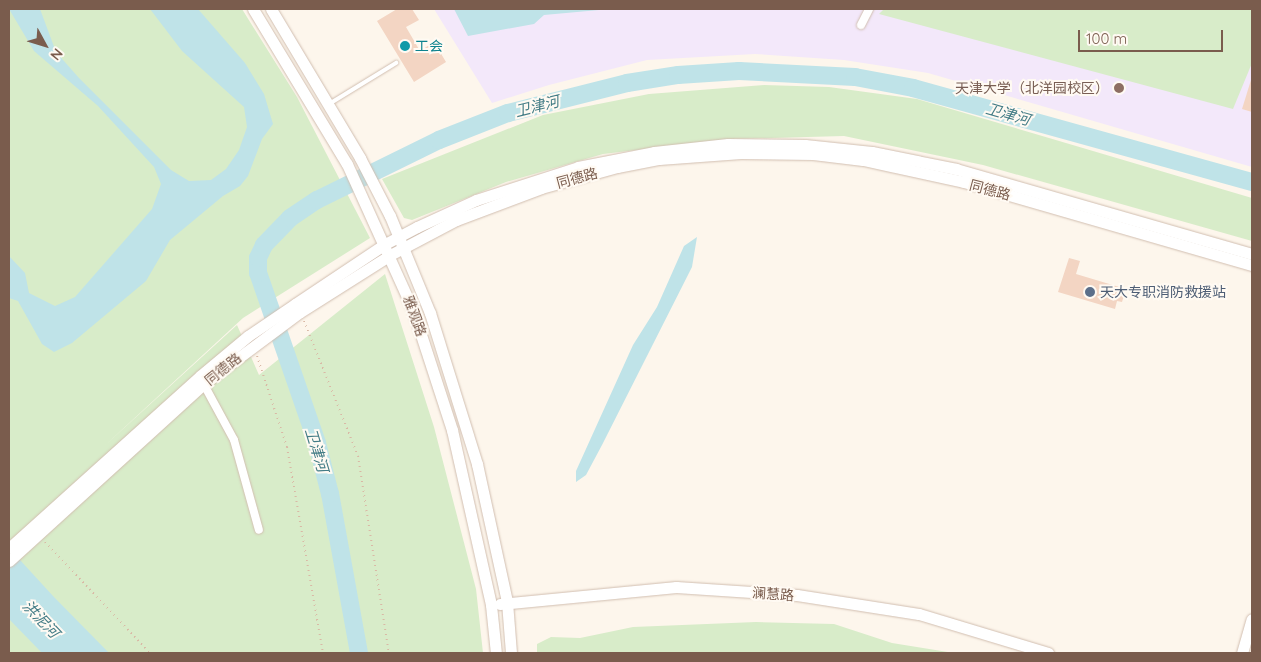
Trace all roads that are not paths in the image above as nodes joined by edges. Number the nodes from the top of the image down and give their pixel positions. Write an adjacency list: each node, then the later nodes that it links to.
1 (253, 9): 8 (main road, 雅观路)
2 (271, 9): 6 (main road, 雅观路)
3 (869, 9): 4 (street)
4 (861, 25)
5 (396, 63): 6 (lane)
6 (328, 105): 7 (main road, 雅观路)
7 (401, 242): 8 (main road, 同德路); 9 (main road, 同德路); 10 (main road, 同德路); 11 (main road, 同德路); 17 (main road, 雅观路)
8 (385, 244): 10 (main road, 雅观路); 12 (main road, 同德路)
9 (1252, 254)
10 (390, 255): 12 (main road, 同德路); 18 (main road, 雅观路)
11 (1252, 266)
12 (297, 308): 13 (main road, 同德路)
13 (201, 380): 14 (street); 15 (main road, 同德路); 15 (main road, 同德路)
14 (259, 530)
15 (16, 546): 16 (main road, 同德路)
16 (9, 561)
17 (507, 602): 18 (main road, 澜慧路); 21 (main road, 雅观路); 22 (main road, 澜慧路)
18 (491, 605): 20 (main road, 雅观路)
19 (1252, 619): 23 (main road)
20 (496, 653)
21 (511, 653)
22 (1048, 653)
23 (1242, 653)

